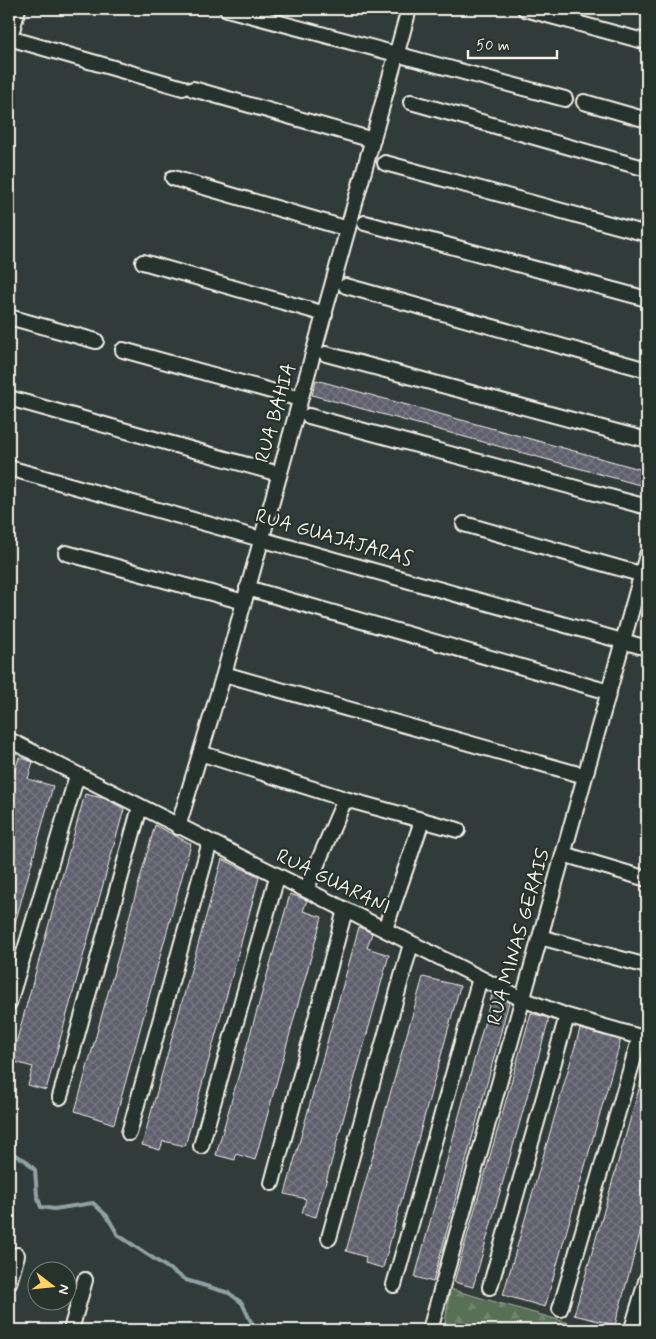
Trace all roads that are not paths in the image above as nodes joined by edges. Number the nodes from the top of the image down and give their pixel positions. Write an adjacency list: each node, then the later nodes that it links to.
1 (18, 9): 5 (street)
2 (227, 9): 7 (street)
3 (409, 9): 7 (street, RUA BAHIA)
4 (525, 9): 6 (street)
5 (9, 39): 12 (street)
6 (647, 42)
7 (396, 54): 8 (street); 12 (street, RUA BAHIA)
8 (565, 99)
9 (411, 102): 14 (street)
10 (584, 102): 11 (street)
11 (647, 120)
12 (373, 140): 17 (street, RUA BAHIA)
13 (385, 163): 18 (street)
14 (647, 169)
15 (173, 178): 17 (street)
16 (366, 223): 21 (street)
17 (348, 229): 22 (street, RUA BAHIA)
18 (647, 234)
19 (143, 262): 22 (street)
20 (346, 286): 27 (street)
21 (647, 299)
22 (325, 314): 29 (street, RUA BAHIA)
23 (9, 317): 24 (street)
24 (96, 341)
25 (123, 350): 29 (street)
26 (326, 354): 31 (street)
27 (647, 370)
28 (9, 398): 33 (street)
29 (300, 399): 33 (street, RUA BAHIA)
30 (309, 416): 34 (street)
31 (647, 440)
32 (9, 468): 36 (street, RUA GUAJAJARAS)
33 (279, 474): 36 (street, RUA BAHIA)
34 (647, 507)
35 (464, 524): 39 (street)
36 (262, 538): 40 (street, RUA BAHIA); 41 (street, RUA GUAJAJARAS)
37 (66, 553): 40 (street)
38 (647, 555): 39 (street, RUA MINAS GERAIS)
39 (644, 575): 41 (street, RUA MINAS GERAIS)
40 (245, 595): 43 (street, RUA BAHIA); 44 (street)
41 (623, 641): 42 (street, RUA GUAJAJARAS); 44 (street, RUA MINAS GERAIS)
42 (647, 648)
43 (224, 674): 46 (street, RUA BAHIA); 48 (street)
44 (609, 692): 48 (street, RUA MINAS GERAIS)
45 (9, 740): 47 (street, RUA GUARANI)
46 (200, 753): 49 (street); 52 (street, RUA BAHIA)
47 (79, 776): 50 (street, RUA GUARANI); 66 (street)
48 (585, 776): 55 (street, RUA MINAS GERAIS)
49 (345, 799): 51 (street); 58 (street)
50 (140, 807): 52 (street, RUA GUARANI); 69 (street)
51 (422, 822): 53 (street); 60 (street)
52 (178, 827): 54 (street, RUA GUARANI)
53 (458, 830)
54 (210, 842): 56 (street, RUA GUARANI); 70 (street)
55 (564, 854): 57 (street); 61 (street, RUA MINAS GERAIS)
56 (277, 877): 58 (street, RUA GUARANI); 71 (street)
57 (647, 879)
58 (306, 890): 59 (street, RUA GUARANI)
59 (345, 910): 60 (street, RUA GUARANI); 72 (street)
60 (385, 929): 62 (street, RUA GUARANI)
61 (540, 937): 63 (street); 65 (street, RUA MINAS GERAIS)
62 (411, 944): 64 (street, RUA GUARANI); 73 (street)
63 (647, 966)
64 (480, 978): 65 (street, RUA GUARANI); 78 (street)
65 (522, 998): 67 (street, RUA GUARANI); 82 (street, RUA MINAS GERAIS)
66 (9, 1003)
67 (567, 1016): 68 (street, RUA GUARANI); 79 (street)
68 (643, 1038): 80 (street)
69 (60, 1097)
70 (129, 1133)
71 (201, 1146)
72 (272, 1183)
73 (329, 1238)
74 (17, 1254): 77 (street)
75 (647, 1278): 83 (street)
76 (85, 1280): 81 (street)
77 (9, 1283)
78 (394, 1285)
79 (490, 1287)
80 (560, 1309)
81 (71, 1330)
82 (430, 1330)
83 (632, 1330)

